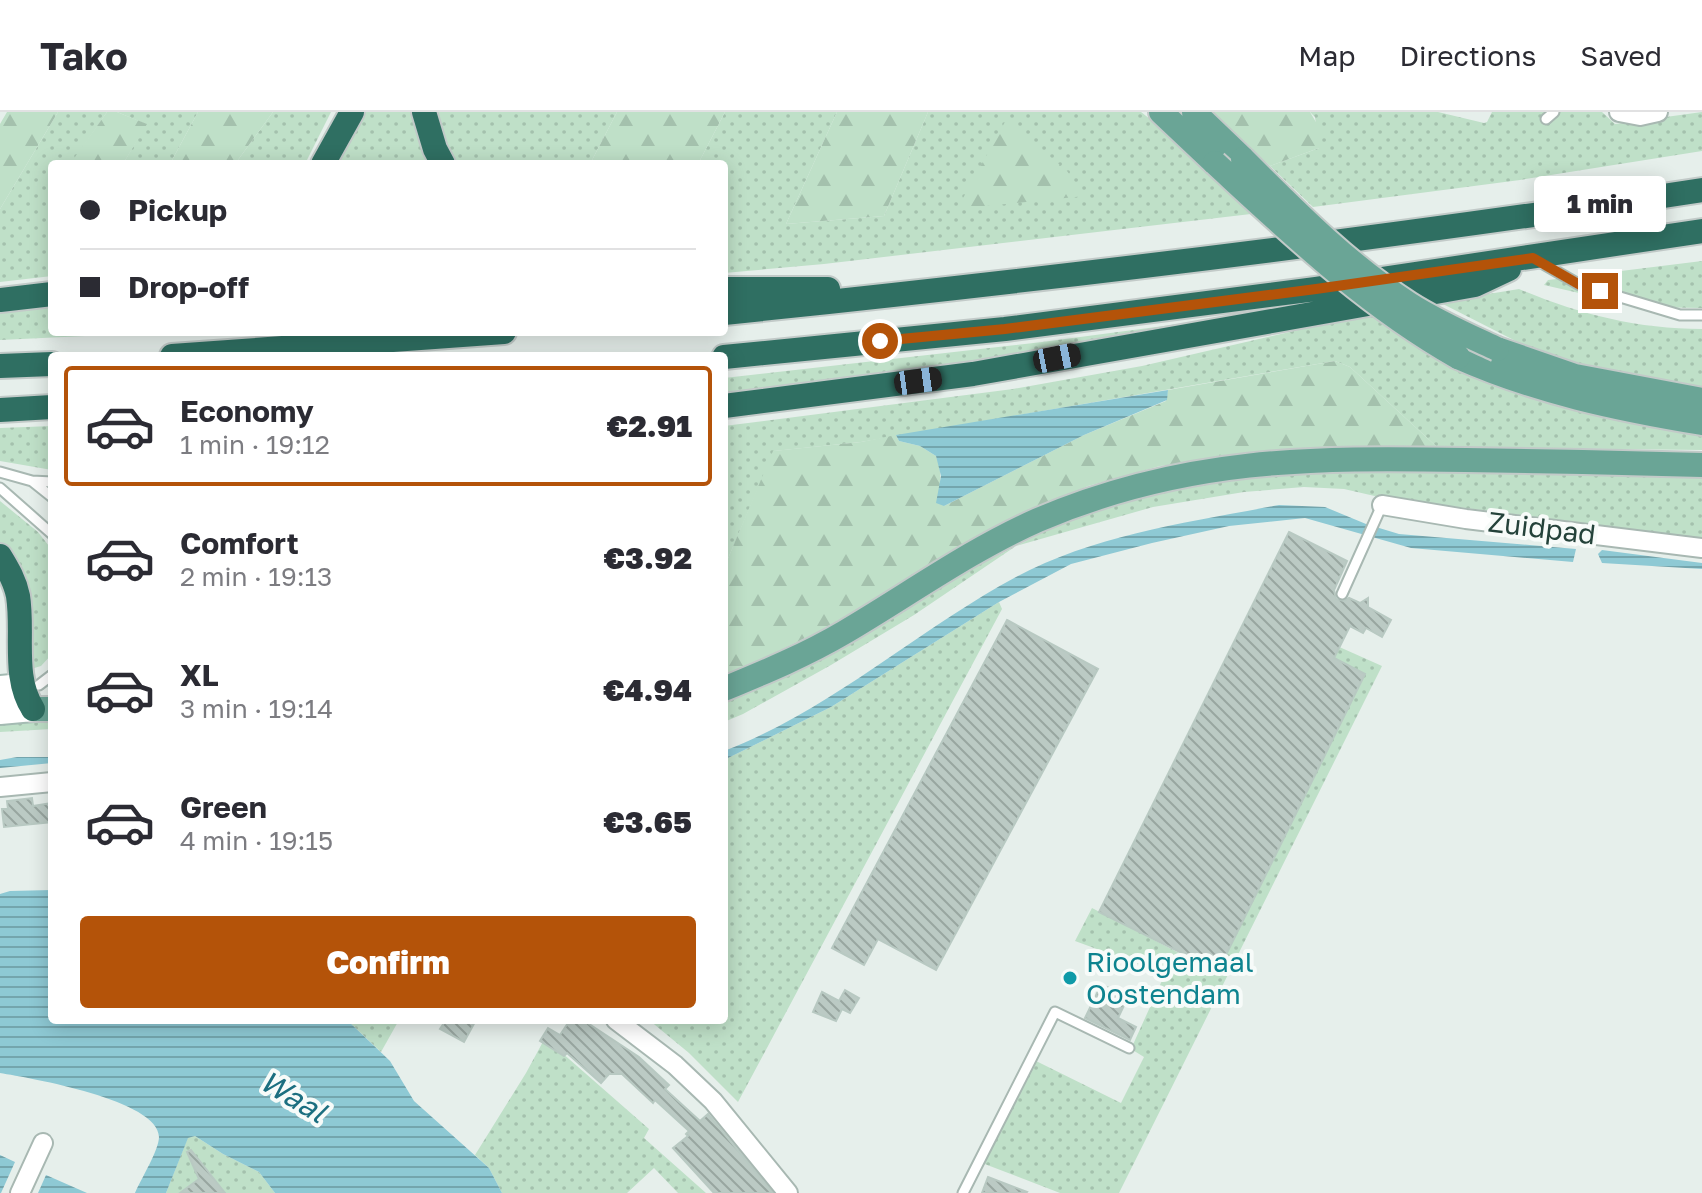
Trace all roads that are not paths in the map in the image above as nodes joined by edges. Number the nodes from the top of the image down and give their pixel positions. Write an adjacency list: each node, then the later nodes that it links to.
1 (352, 112): 7 (highway)
2 (424, 112): 8 (highway)
3 (1161, 112): 27 (main road, bridge)
4 (1194, 112): 23 (main road, bridge)
5 (1619, 112): 6 (street)
6 (1658, 112)
7 (325, 160)
8 (441, 160)
9 (1702, 190): 13 (highway)
10 (1702, 231): 11 (highway)
11 (1533, 258): 17 (lane); 20 (highway); 24 (highway)
12 (728, 289): 13 (highway)
13 (954, 289): 16 (highway)
14 (48, 294): 15 (highway)
15 (0, 300)
16 (728, 313)
17 (1702, 315)
18 (449, 336): 19 (highway)
19 (227, 352)
20 (728, 357)
21 (48, 364): 22 (highway)
22 (0, 366)
23 (1702, 400)
24 (728, 405)
25 (48, 407): 26 (highway)
26 (0, 410)
27 (1702, 423)
28 (1702, 465): 40 (main road)
29 (0, 472): 30 (lane)
30 (32, 481): 31 (lane); 33 (lane)
31 (48, 482)
32 (0, 488): 35 (lane)
33 (48, 494)
34 (1382, 505): 36 (street, Zuidpad); 38 (lane)
35 (48, 530)
36 (1702, 548)
37 (0, 556): 41 (highway)
38 (1342, 594)
39 (48, 678): 41 (lane)
40 (728, 687)
41 (29, 695): 42 (main road)
42 (0, 712)
43 (48, 782): 44 (street)
44 (0, 787)
45 (621, 1024): 49 (street)
46 (1129, 1048): 50 (lane)
47 (43, 1143): 48 (street)
48 (20, 1193)
49 (788, 1193)
50 (963, 1193)

